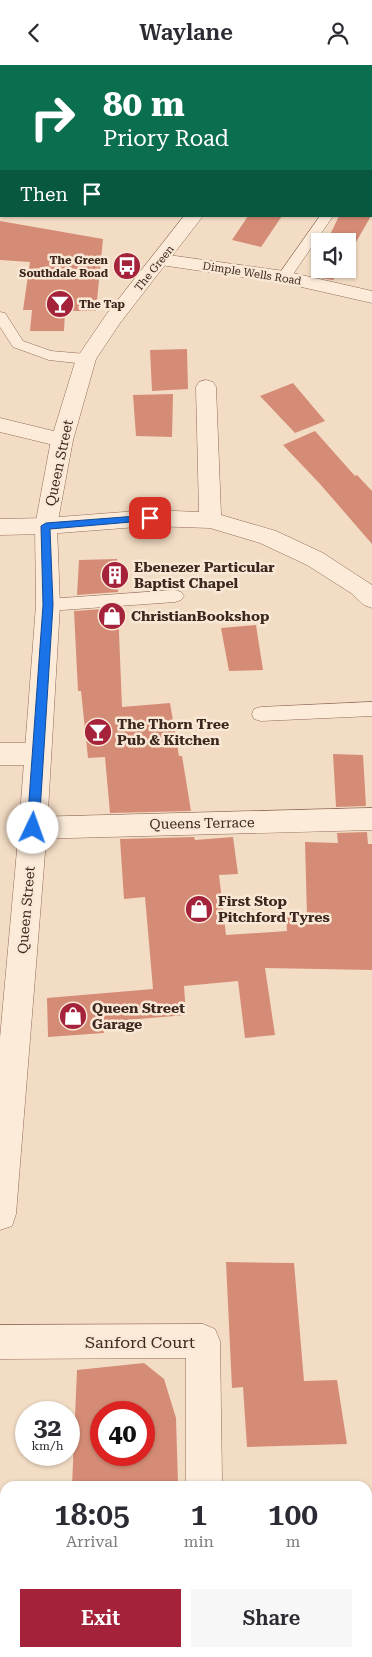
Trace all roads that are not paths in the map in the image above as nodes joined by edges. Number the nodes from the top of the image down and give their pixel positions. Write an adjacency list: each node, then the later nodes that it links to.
1 (193, 217): 3 (street, The Green)
2 (326, 217): 4 (lane)
3 (161, 260): 4 (street, Dimple Wells Road); 7 (street, The Green)
4 (284, 277): 5 (street, Dimple Wells Road)
5 (372, 297)
6 (0, 316): 8 (lane)
7 (113, 319): 8 (street, Queen Street)
8 (86, 359): 11 (street, Queen Street)
9 (206, 387): 12 (street)
10 (0, 425): 11 (street)
11 (62, 439): 13 (street, Queen Street)
12 (210, 520): 13 (street); 16 (street)
13 (46, 526): 14 (street); 17 (street, Queen Street)
14 (0, 527)
15 (174, 596): 17 (lane)
16 (372, 599)
17 (48, 605): 20 (street, Queen Street)
18 (372, 709): 19 (lane)
19 (261, 715)
20 (38, 754): 21 (street); 23 (street, Queen Street)
21 (0, 755)
22 (372, 819): 23 (street, Queens Terrace)
23 (33, 828): 24 (street, Queen Street)
24 (6, 1072): 25 (street, Queen Street)
25 (0, 1214)
26 (0, 1342): 27 (street, Sanford Court)
27 (204, 1480)

